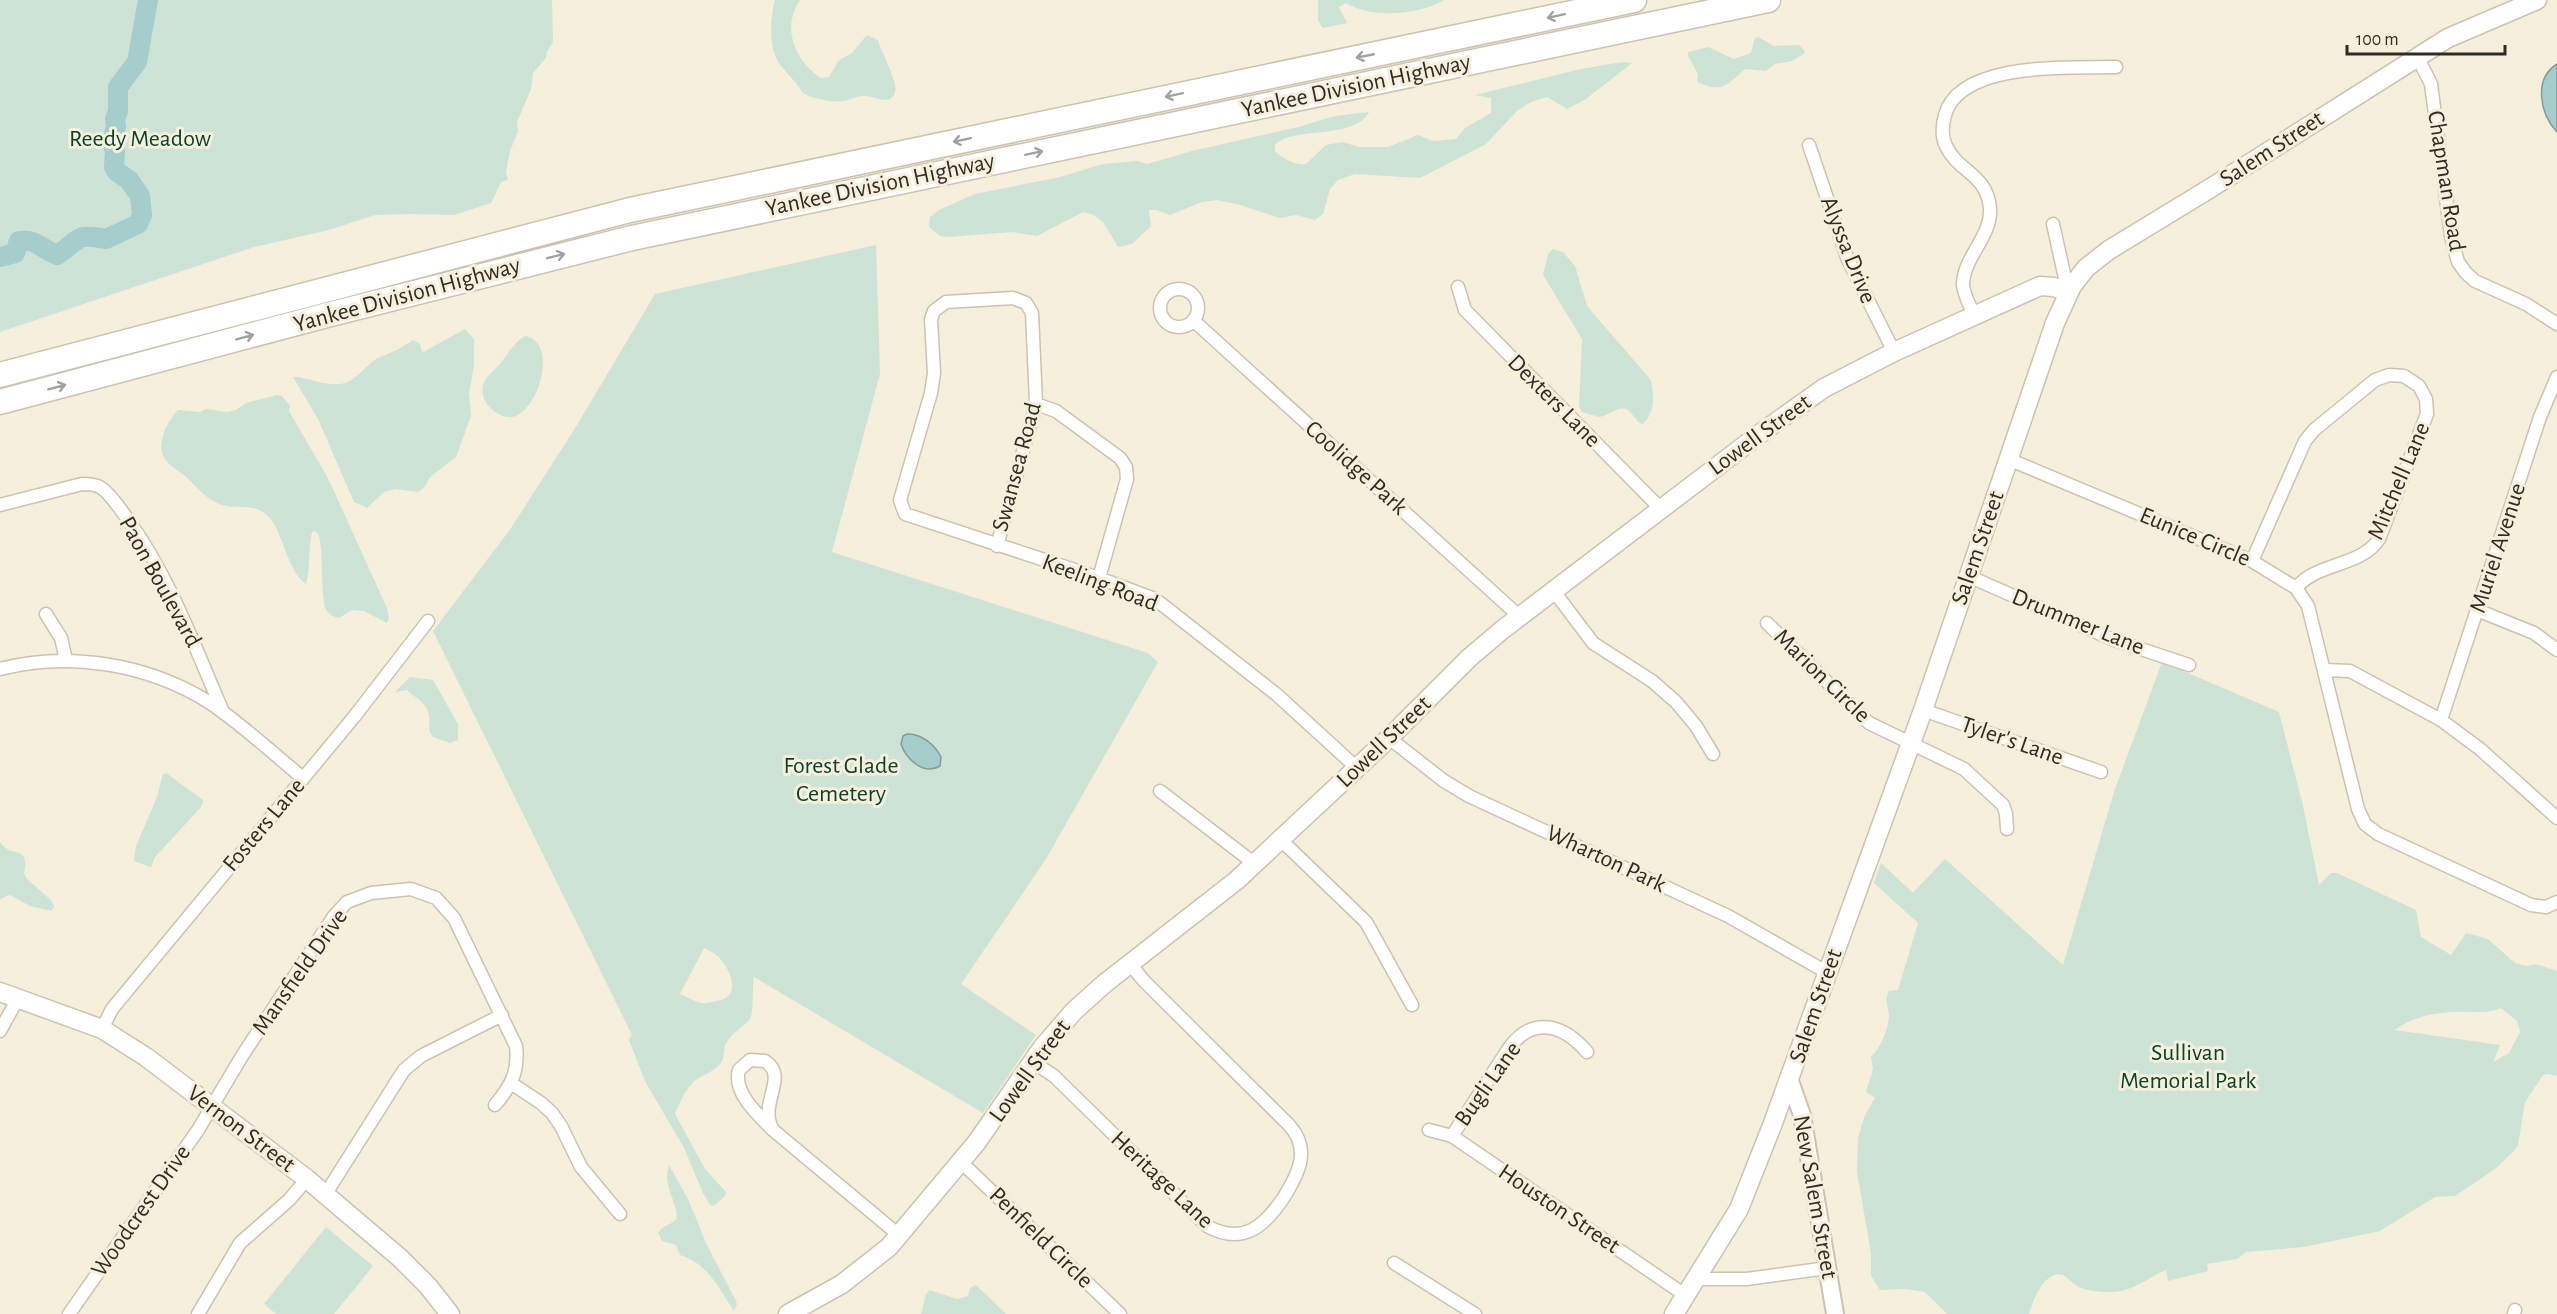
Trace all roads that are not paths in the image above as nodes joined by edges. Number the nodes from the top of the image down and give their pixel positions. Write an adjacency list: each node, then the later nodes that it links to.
1 (1634, 0): 14 (highway, Yankee Division Highway, one-way to 14)
2 (1768, 0): 16 (highway, Yankee Division Highway, one-way to 2)
3 (2537, 0): 4 (main road, Salem Street)
4 (2417, 56): 9 (main road, Salem Street); 12 (street, Chapman Road)
5 (2116, 67): 10 (street)
6 (1809, 145): 13 (street, Alyssa Drive)
7 (2053, 224): 9 (street)
8 (1458, 287): 20 (street, Dexters Lane)
9 (2068, 292): 10 (main road, Lowell Street); 18 (main road, Salem Street)
10 (1974, 315): 13 (main road, Lowell Street)
11 (1194, 321): 30 (street, Coolidge Park)
12 (2557, 324)
13 (1894, 352): 20 (main road, Lowell Street)
14 (0, 375)
15 (2557, 377): 28 (street, Muriel Avenue)
16 (0, 402)
17 (1036, 404): 21 (street, Swansea Road); 22 (street, Swansea Road); 25 (street)
18 (2008, 459): 23 (street, Eunice Circle); 24 (main road, Salem Street)
19 (0, 504): 39 (street, Paon Boulevard)
20 (1661, 509): 27 (main road, Lowell Street)
21 (902, 510): 22 (street, Keeling Road)
22 (997, 546): 25 (street, Keeling Road)
23 (2252, 561): 26 (street, Eunice Circle); 26 (street, Mitchell Lane)
24 (1968, 576): 35 (street, Drummer Lane); 38 (main road, Salem Street)
25 (1099, 578): 44 (street, Keeling Road)
26 (2296, 588): 37 (street, Eunice Circle)
27 (1552, 591): 30 (main road, Lowell Street); 43 (street)
28 (2477, 610): 33 (street); 40 (street, Muriel Avenue)
29 (46, 614): 34 (street)
30 (1519, 616): 41 (main road, Lowell Street)
31 (428, 621): 46 (street, Fosters Lane)
32 (1767, 623): 42 (street, Marion Circle)
33 (2557, 650)
34 (66, 660): 36 (street, Paon Boulevard); 39 (street, Paon Boulevard)
35 (2189, 666)
36 (0, 669)
37 (2325, 670): 40 (street); 52 (street, Eunice Circle)
38 (1923, 710): 42 (main road, Salem Street); 45 (street, Tyler's Lane)
39 (223, 712): 46 (street, Paon Boulevard)
40 (2441, 720): 48 (street)
41 (1389, 738): 44 (main road, Lowell Street); 54 (street, Wharton Park)
42 (1911, 743): 49 (street, Marion Circle); 54 (main road, Salem Street)
43 (1713, 754)
44 (1358, 768): 50 (main road, Lowell Street)
45 (2101, 771)
46 (303, 778): 59 (street, Fosters Lane)
47 (1160, 792): 51 (street)
48 (2557, 818)
49 (2007, 829)
50 (1281, 840): 51 (main road, Lowell Street); 57 (street)
51 (1254, 864): 53 (main road, Lowell Street)
52 (2557, 902)
53 (1130, 964): 62 (main road, Lowell Street); 62 (street, Heritage Lane)
54 (1828, 973): 63 (main road, Salem Street)
55 (0, 992): 56 (main road, Vernon Street)
56 (18, 998): 59 (main road, Vernon Street); 60 (street)
57 (1412, 1005)
58 (502, 1015): 64 (street, Mansfield Drive); 66 (street, Mansfield Drive); 74 (street)
59 (102, 1029): 66 (main road, Vernon Street)
60 (0, 1030)
61 (1587, 1052): 71 (street, Bugli Lane)
62 (1033, 1062): 72 (main road, Lowell Street)
63 (1790, 1081): 67 (street, New Salem Street); 68 (main road, Salem Street)
64 (511, 1083): 65 (street, Mansfield Drive); 75 (street)
65 (495, 1105)
66 (213, 1106): 73 (main road, Vernon Street); 81 (street, Woodcrest Drive)
67 (1800, 1108): 68 (street); 78 (street, New Salem Street)
68 (1775, 1119): 79 (main road, Salem Street)
69 (773, 1130): 69 (street); 76 (street)
70 (1429, 1130): 71 (street, Houston Street)
71 (1452, 1136): 80 (street, Houston Street)
72 (961, 1162): 76 (main road, Lowell Street); 85 (street, Penfield Circle)
73 (307, 1179): 74 (main road, Vernon Street); 82 (street)
74 (325, 1195): 83 (main road, Vernon Street)
75 (620, 1214)
76 (900, 1236): 84 (main road, Lowell Street)
77 (1394, 1263): 86 (street)
78 (1827, 1268): 79 (street); 88 (street, New Salem Street)
79 (1695, 1279): 80 (main road, Salem Street)
80 (1685, 1295): 87 (main road, Salem Street)
81 (69, 1314)
82 (198, 1314)
83 (450, 1314)
84 (788, 1314)
85 (1120, 1314)
86 (1475, 1314)
87 (1674, 1314)
88 (1835, 1314)

